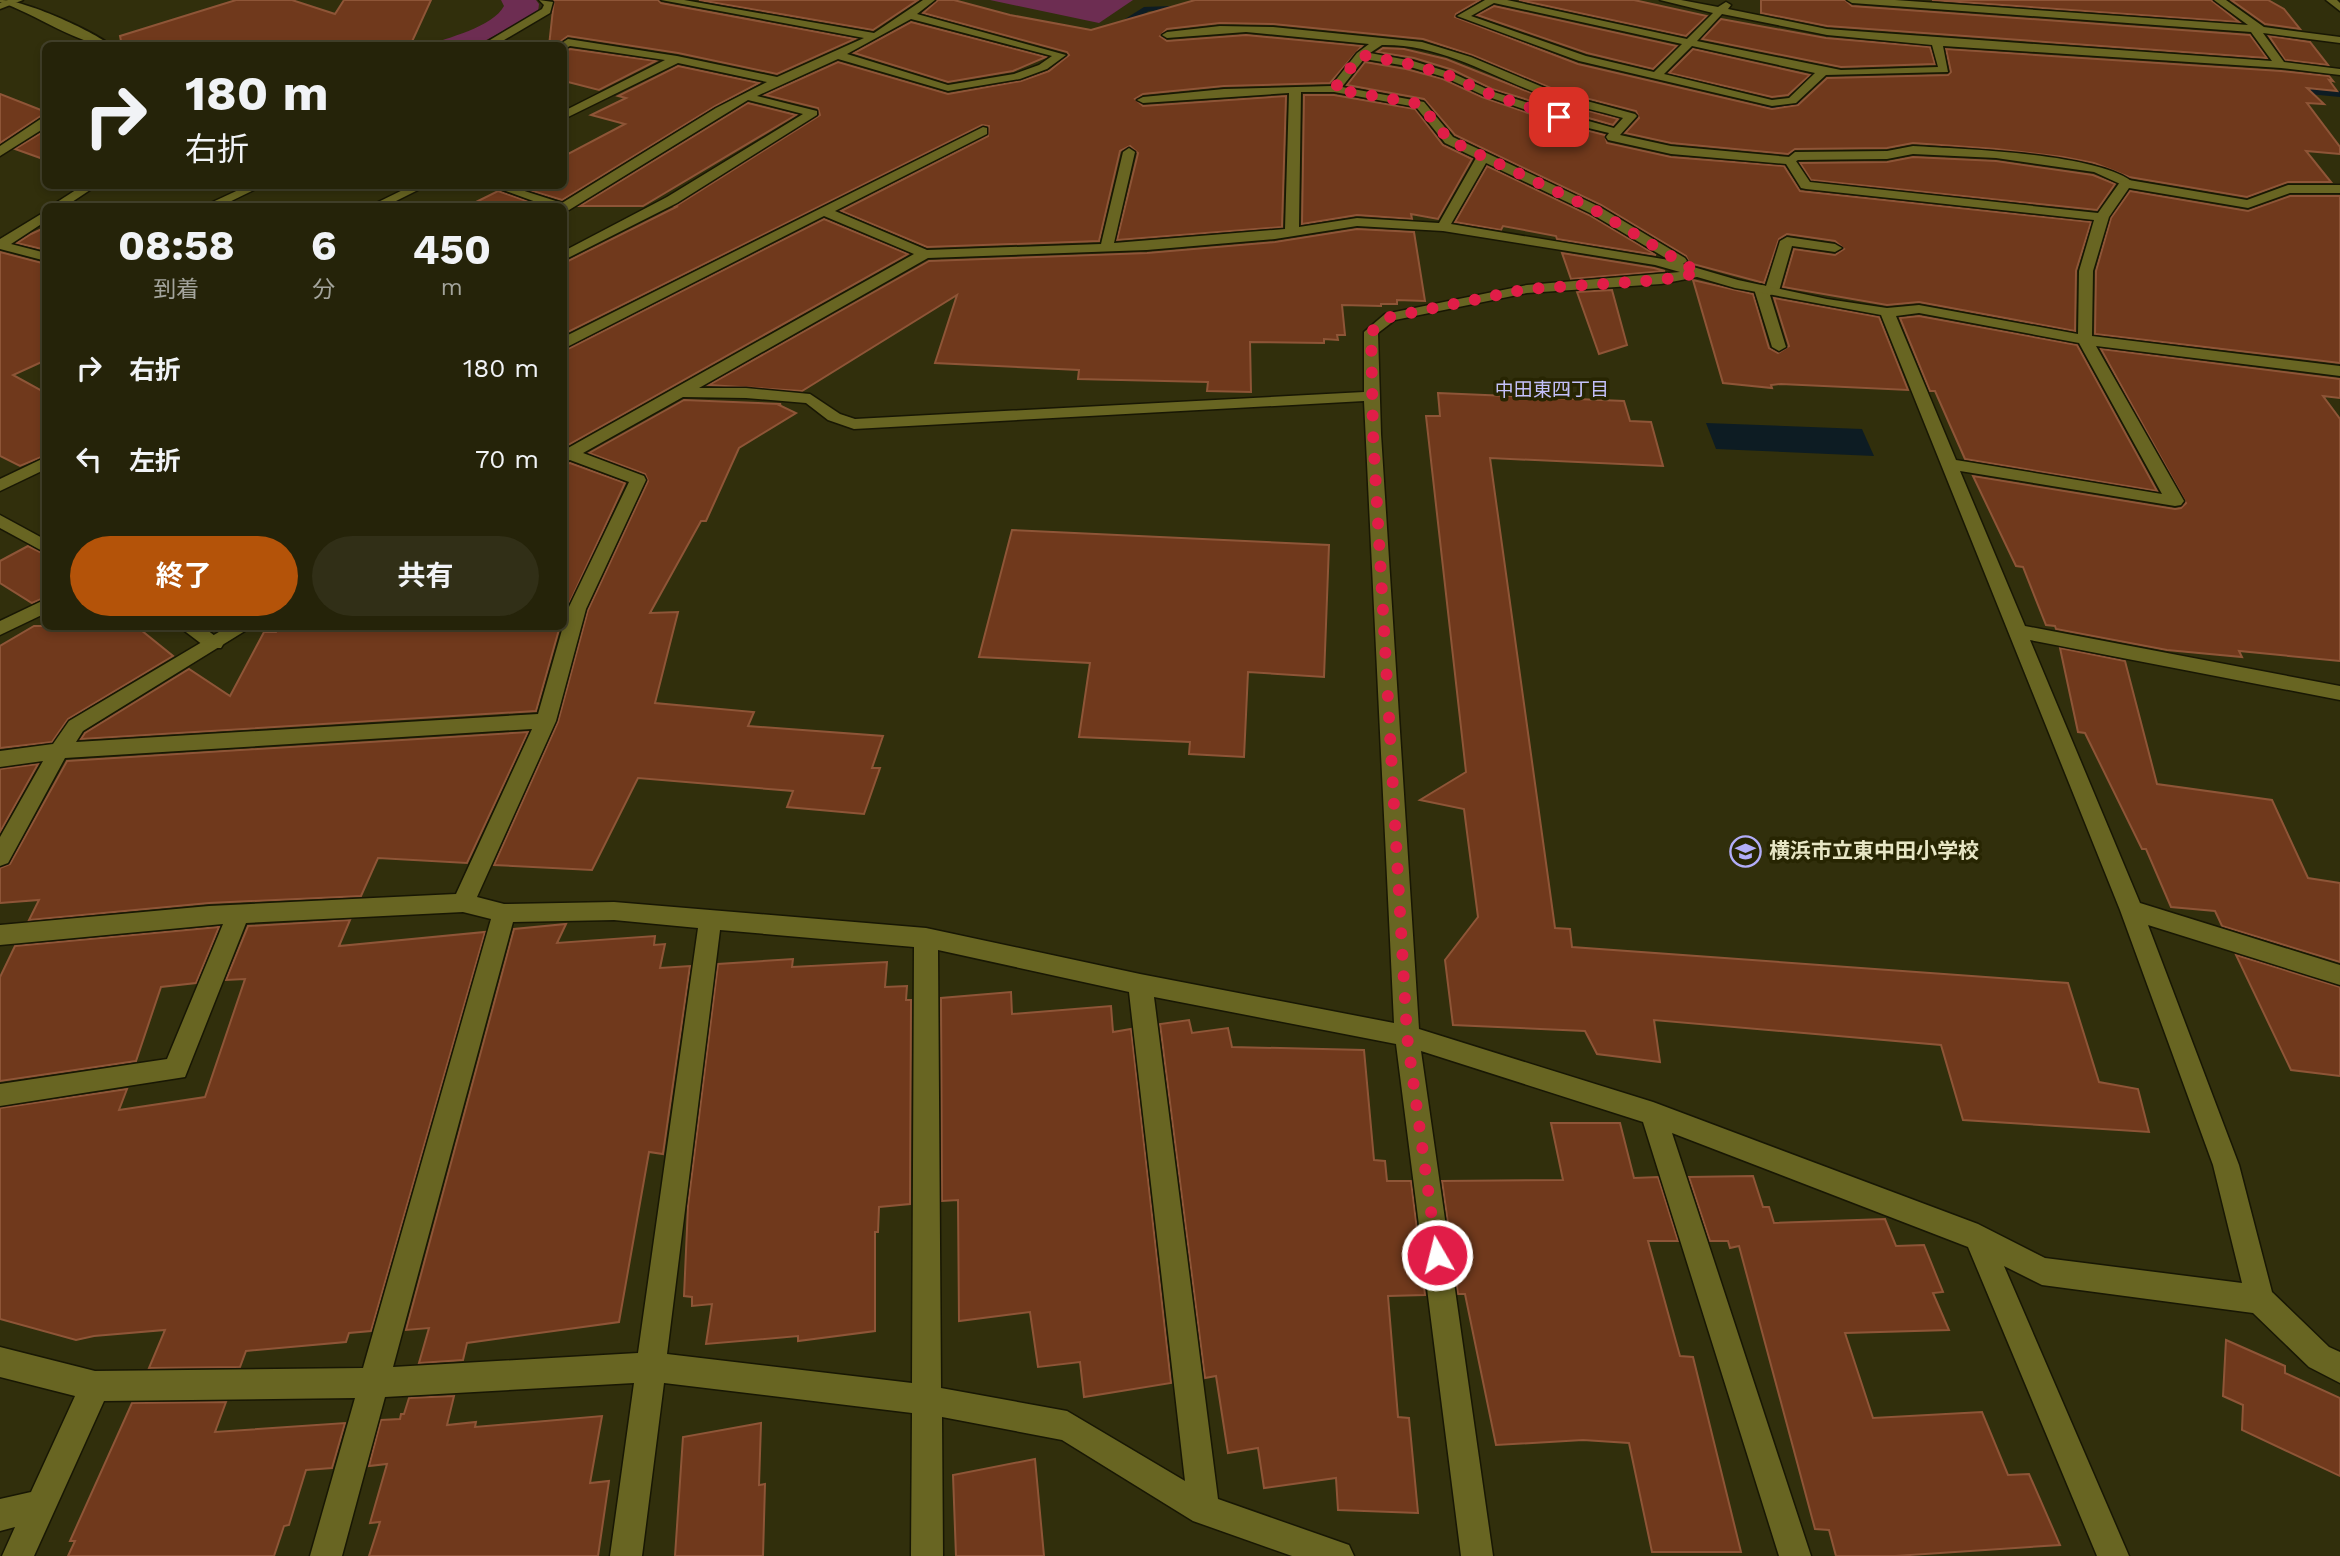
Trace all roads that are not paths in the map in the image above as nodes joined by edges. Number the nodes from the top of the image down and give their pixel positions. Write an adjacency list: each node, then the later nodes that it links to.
1 (544, 0): 21 (street)
2 (666, 0): 18 (street)
3 (930, 0): 15 (street)
4 (1665, 0): 14 (street)
5 (1731, 0): 14 (street)
6 (1852, 0): 13 (street)
7 (1993, 0): 13 (street)
8 (2219, 0): 16 (street)
9 (2331, 0): 12 (street)
10 (11, 1): 11 (street); 20 (street)
11 (0, 6)
12 (2340, 8)
13 (2001, 10): 16 (street)
14 (1720, 11): 23 (street); 25 (street)
15 (911, 16): 18 (street); 26 (street)
16 (2257, 29): 19 (street); 29 (street)
17 (1167, 35): 22 (street)
18 (874, 36): 26 (street)
19 (2340, 40)
20 (98, 42)
21 (492, 42)
22 (1380, 42): 27 (street); 42 (street)
23 (1937, 42): 29 (street); 30 (street)
24 (567, 43): 28 (street)
25 (1690, 43): 30 (street); 32 (street); 32 (street)
26 (838, 55): 33 (street)
27 (1361, 55): 35 (street); 42 (street)
28 (677, 59): 33 (street); 38 (street)
29 (2281, 65): 31 (street)
30 (1823, 71): 32 (street)
31 (2340, 72)
32 (1656, 76)
33 (778, 81): 36 (street)
34 (1295, 89): 35 (street); 37 (street); 62 (street)
35 (1334, 89): 45 (street)
36 (745, 96): 57 (street); 66 (street)
37 (1143, 100)
38 (567, 114)
39 (42, 124): 43 (street)
40 (1563, 126): 42 (street)
41 (983, 131): 58 (street)
42 (1615, 134): 46 (street)
43 (0, 152)
44 (1129, 152): 64 (street)
45 (1483, 157): 61 (street); 69 (street)
46 (1790, 161): 47 (street); 59 (street)
47 (2129, 184): 52 (street); 59 (street)
48 (85, 189): 53 (street)
49 (249, 189): 54 (street)
50 (414, 189): 55 (street)
51 (507, 189): 56 (street)
52 (2340, 189)
53 (63, 203)
54 (218, 203)
55 (383, 203)
56 (549, 203)
57 (567, 205)
58 (824, 211): 67 (street); 73 (street)
59 (2102, 217): 72 (street)
60 (42, 218): 63 (street)
61 (1443, 227): 62 (street); 69 (street)
62 (1292, 231): 64 (street)
63 (0, 245): 68 (street)
64 (1107, 246): 67 (street)
65 (1836, 248): 70 (street)
66 (567, 254)
67 (925, 254): 76 (street)
68 (42, 256)
69 (1699, 273): 70 (street); 77 (street)
70 (1766, 290): 71 (street); 74 (street)
71 (1886, 312): 72 (street); 81 (street)
72 (2085, 340): 75 (street); 81 (street)
73 (567, 341)
74 (1779, 347)
75 (2340, 371)
76 (677, 392): 77 (street); 78 (street)
77 (1372, 396): 107 (street)
78 (567, 453)
79 (567, 455): 86 (street)
80 (42, 464): 82 (street)
81 (1948, 464): 91 (street)
82 (0, 486)
83 (0, 520): 84 (street)
84 (42, 546)
85 (42, 607): 87 (street)
86 (570, 607)
87 (0, 629)
88 (193, 630): 92 (street)
89 (237, 630): 92 (street)
90 (565, 630): 94 (street)
91 (2017, 631): 93 (street); 99 (street)
92 (214, 643): 95 (street)
93 (2340, 693)
94 (546, 721): 95 (street); 98 (street)
95 (58, 751): 96 (street); 97 (street)
96 (0, 759)
97 (0, 857)
98 (463, 903): 100 (street); 101 (street)
99 (2130, 910): 105 (street); 111 (street)
100 (504, 913): 102 (street); 115 (street)
101 (238, 914): 103 (street); 108 (street)
102 (710, 921): 104 (street); 113 (street)
103 (0, 935)
104 (926, 938): 106 (street); 117 (street)
105 (2340, 975)
106 (1140, 984): 107 (street); 119 (street)
107 (1407, 1036): 109 (street); 126 (street)
108 (0, 1095)
109 (1653, 1114): 110 (street); 127 (street)
110 (1978, 1237): 111 (street); 128 (street)
111 (2260, 1300): 114 (street)
112 (0, 1362): 116 (street)
113 (650, 1367): 115 (street); 117 (street); 123 (street)
114 (2340, 1368)
115 (372, 1384): 116 (street); 122 (street)
116 (94, 1386): 118 (street)
117 (928, 1400): 119 (street); 124 (street)
118 (40, 1506): 120 (street); 121 (street)
119 (1204, 1510): 125 (street)
120 (0, 1514)
121 (18, 1556)
122 (326, 1556)
123 (626, 1556)
124 (928, 1556)
125 (1338, 1556)
126 (1477, 1556)
127 (1795, 1556)
128 (2113, 1556)

